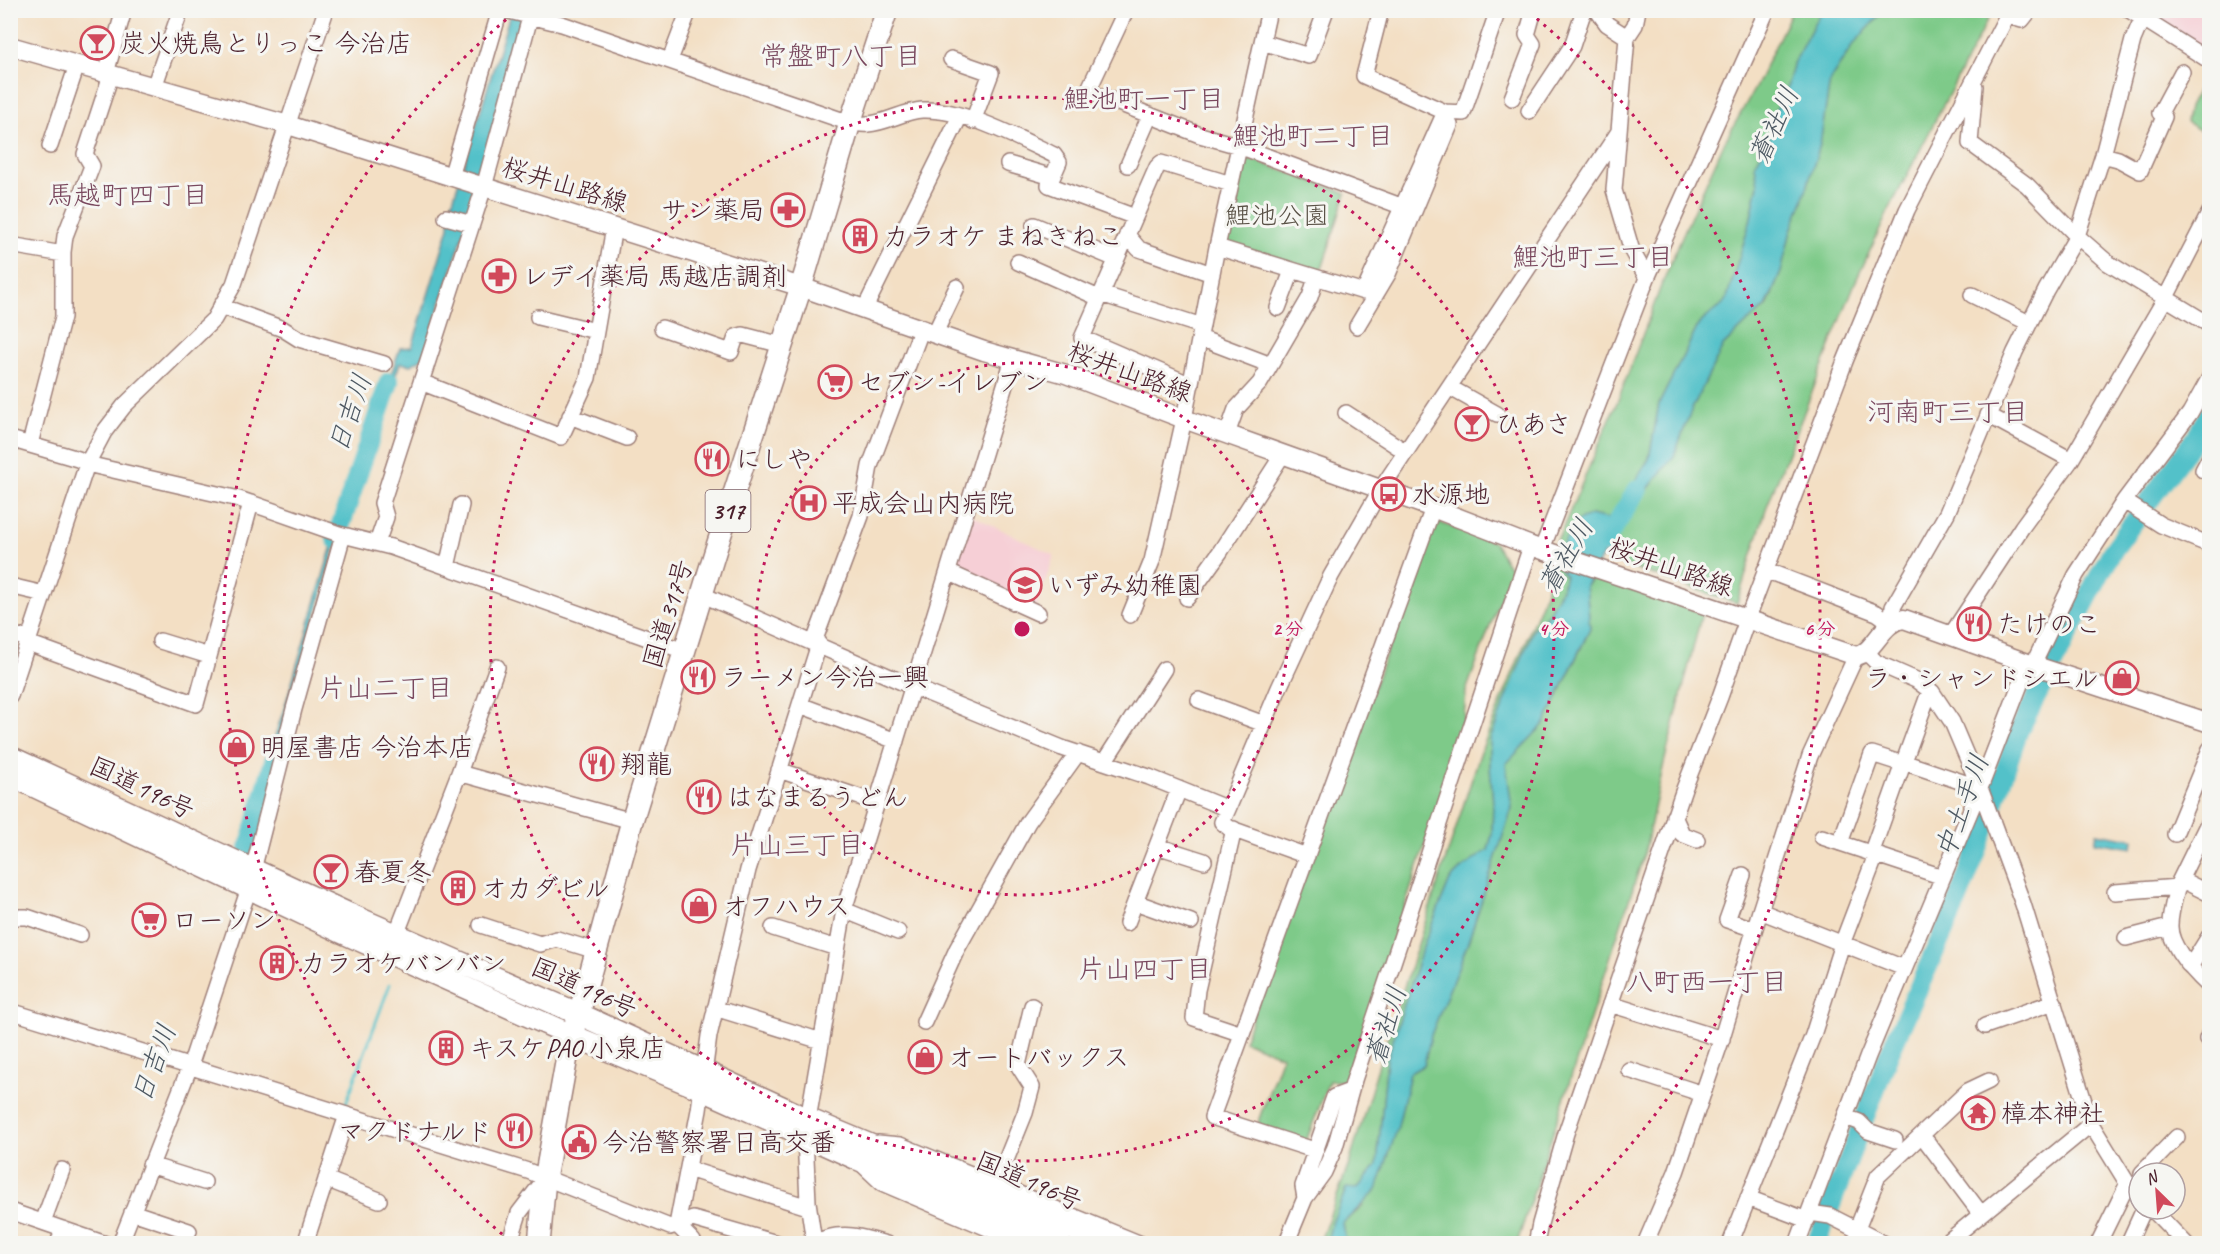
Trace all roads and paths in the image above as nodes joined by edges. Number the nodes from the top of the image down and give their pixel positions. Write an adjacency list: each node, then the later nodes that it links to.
1 (124, 10): 30 (street)
2 (326, 10): 39 (street)
3 (500, 10): 46 (street)
4 (505, 10): 20 (street)
5 (689, 10): 26 (street)
6 (887, 10): 38 (highway, 国道317号 / 317)
7 (1126, 10): 36 (street)
8 (1269, 10): 23 (street)
9 (1326, 10): 23 (street)
10 (1381, 10): 35 (street)
11 (1498, 10): 35 (street)
12 (1534, 10): 33 (street)
13 (1584, 10): 34 (street)
14 (1597, 10): 22 (street)
15 (1638, 10): 22 (street)
16 (1767, 10): 67 (street)
17 (2030, 10): 19 (street)
18 (180, 12): 32 (street)
19 (2009, 13): 31 (street)
20 (530, 14): 26 (street); 49 (street)
21 (2136, 15): 27 (street); 43 (street)
22 (1627, 37): 40 (street)
23 (1262, 42): 42 (street)
24 (10, 45): 28 (main road, 桜井山路線)
25 (951, 59): 37 (street)
26 (670, 60): 38 (street)
27 (2210, 61)
28 (77, 65): 30 (main road, 桜井山路線); 41 (street)
29 (2182, 72): 43 (street)
30 (108, 74): 32 (main road, 桜井山路線); 61 (street)
31 (1976, 78): 58 (street); 115 (street)
32 (154, 87): 39 (main road, 桜井山路線)
33 (1512, 98)
34 (1529, 111)
35 (1450, 112): 50 (street)
36 (1150, 115): 42 (street); 45 (street)
37 (966, 118): 38 (street); 47 (street); 74 (street)
38 (850, 123): 68 (highway, 国道317号 / 317)
39 (288, 125): 46 (main road, 桜井山路線); 73 (street)
40 (1618, 133): 67 (street); 91 (street)
41 (50, 146)
42 (1239, 146): 48 (street); 50 (street)
43 (2103, 155): 58 (street)
44 (1008, 165): 47 (street)
45 (1128, 165)
46 (452, 177): 49 (main road, 桜井山路線)
47 (1053, 177): 53 (street)
48 (1231, 184): 53 (street); 60 (street)
49 (483, 187): 54 (street); 56 (main road, 桜井山路線)
50 (1409, 209): 66 (street); 79 (street)
51 (2210, 212): 72 (street)
52 (446, 217): 54 (street)
53 (1135, 217): 57 (street)
54 (471, 224): 89 (street)
55 (1034, 225): 62 (street)
56 (614, 227): 68 (main road, 桜井山路線); 81 (street)
57 (1127, 235): 62 (street); 65 (street)
58 (2077, 236): 72 (street); 77 (street)
59 (10, 245): 61 (street)
60 (1217, 248): 64 (street); 65 (street)
61 (63, 254): 100 (street)
62 (1116, 259): 71 (street)
63 (1018, 262): 71 (street)
64 (1292, 271): 66 (street); 75 (street)
65 (1212, 274): 83 (street)
66 (1316, 278): 97 (street)
67 (1647, 278): 113 (street)
68 (801, 287): 74 (main road, 桜井山路線); 84 (highway, 国道317号 / 317)
69 (957, 287): 82 (street)
70 (1972, 295): 77 (street)
71 (1100, 296): 83 (street); 90 (street)
72 (2165, 299): 78 (street); 103 (street)
73 (221, 306): 87 (street); 104 (street)
74 (865, 308): 82 (main road, 桜井山路線)
75 (1278, 308)
76 (538, 317): 81 (street)
77 (2029, 323): 94 (street)
78 (2210, 325)
79 (1357, 326)
80 (662, 328): 84 (street)
81 (597, 331): 95 (street)
82 (928, 331): 85 (main road, 桜井山路線); 129 (street)
83 (1201, 332): 86 (street); 90 (street)
84 (783, 345): 119 (highway, 国道317号 / 317)
85 (1014, 359): 96 (main road, 桜井山路線); 116 (street)
86 (1263, 362)
87 (384, 364)
88 (2210, 377): 106 (street)
89 (421, 382): 95 (street); 111 (street)
90 (1191, 385): 96 (street)
91 (1449, 387): 93 (street); 101 (street)
92 (1346, 413): 101 (street)
93 (1497, 414)
94 (1988, 415): 103 (street); 124 (street)
95 (570, 416): 98 (street)
96 (1184, 419): 97 (main road, 桜井山路線); 122 (street)
97 (1227, 434): 102 (main road, 桜井山路線)
98 (627, 438)
99 (10, 439): 100 (street)
100 (30, 444): 104 (street)
101 (1406, 452): 105 (street)
102 (1283, 454): 105 (main road, 桜井山路線); 120 (street)
103 (2071, 460): 126 (street)
104 (87, 464): 107 (street); 118 (street)
105 (1381, 489): 109 (main road, 桜井山路線); 142 (street)
106 (2124, 502): 112 (street); 133 (street)
107 (251, 503): 110 (street); 132 (street)
108 (461, 505): 114 (street)
109 (1433, 508): 113 (main road, 桜井山路線); 166 (street)
110 (338, 533): 111 (street); 170 (street)
111 (377, 543): 114 (street)
112 (2210, 545)
113 (1542, 549): 123 (main road, 桜井山路線); 213 (street)
114 (447, 567): 130 (street)
115 (1765, 570): 123 (street); 124 (street)
116 (948, 572): 121 (street); 136 (street)
117 (10, 586): 118 (street)
118 (44, 594): 127 (street)
119 (703, 595): 129 (street); 130 (highway, 国道317号 / 317)
120 (1187, 598)
121 (1038, 613)
122 (1130, 615)
123 (1740, 618): 131 (main road, 桜井山路線); 156 (street)
124 (1891, 623): 126 (main road); 131 (main road)
125 (10, 634): 127 (street)
126 (1951, 635): 133 (main road)
127 (29, 641): 132 (street); 138 (street)
128 (160, 641): 132 (street)
129 (816, 643): 136 (street); 140 (street)
130 (684, 651): 158 (highway, 国道317号 / 317)
131 (1860, 654): 137 (street); 176 (street)
132 (209, 656)
133 (2030, 665): 141 (main road); 152 (street)
134 (497, 667): 150 (street)
135 (1164, 669): 147 (street)
136 (913, 687): 143 (street); 145 (street)
137 (1930, 690): 148 (street); 152 (street)
138 (10, 696)
139 (1199, 700): 142 (street)
140 (800, 705): 143 (street); 149 (street)
141 (2210, 723)
142 (1264, 724): 155 (street)
143 (896, 741): 154 (street)
144 (2210, 749): 160 (street)
145 (1078, 753): 147 (street); 201 (street)
146 (10, 757): 170 (highway, 国道196号)
147 (1104, 762): 153 (street)
148 (1903, 763): 152 (street); 163 (street); 165 (street)
149 (780, 770): 154 (street); 198 (street)
150 (459, 773): 158 (street); 186 (street)
151 (10, 775): 170 (highway, 国道196号)
152 (1980, 788): 169 (street); 195 (street)
153 (1179, 789): 155 (street); 164 (street)
154 (877, 803): 175 (street)
155 (1228, 809): 159 (street)
156 (1674, 816): 162 (street); 196 (street)
157 (2210, 819): 171 (street)
158 (632, 821): 191 (highway, 国道317号 / 317)
159 (1234, 829): 166 (street); 204 (street)
160 (2175, 834)
161 (1822, 837): 163 (street)
162 (1697, 840)
163 (1840, 843): 165 (street)
164 (1157, 846): 167 (street); 174 (street)
165 (1874, 854): 169 (street); 189 (street)
166 (1307, 855): 204 (street)
167 (1204, 861)
168 (1743, 875): 183 (street)
169 (1942, 877): 193 (street)
170 (251, 879): 186 (highway, 国道196号); 205 (highway, 国道196号); 209 (street)
171 (2178, 885): 172 (street); 173 (street); 181 (street)
172 (2115, 892)
173 (2210, 894)
174 (1135, 902): 178 (street); 179 (street)
175 (844, 910): 184 (street); 190 (street)
176 (1760, 911): 183 (street); 189 (street)
177 (10, 917): 185 (street)
178 (1127, 922)
179 (1191, 922)
180 (481, 925): 191 (street)
181 (2169, 927): 188 (street); 192 (street)
182 (773, 928): 190 (street)
183 (1754, 929): 206 (street)
184 (898, 932)
185 (80, 935)
186 (396, 935): 200 (highway, 国道196号)
187 (2210, 935): 192 (street)
188 (2126, 938)
189 (1842, 944): 193 (street); 235 (street)
190 (837, 948): 208 (street)
191 (596, 951): 200 (highway, 国道317号 / 317)
192 (2190, 967): 194 (street)
193 (1904, 968): 216 (street)
194 (2210, 987)
195 (2054, 1002): 202 (street); 217 (street)
196 (1610, 1004): 206 (street); 264 (street)
197 (1032, 1006): 232 (street)
198 (715, 1008): 208 (street); 211 (street)
199 (10, 1011): 209 (street)
200 (579, 1014): 205 (highway, 国道317号 / 317); 211 (highway, 国道196号)
201 (924, 1022)
202 (1985, 1026)
203 (2210, 1032): 207 (street)
204 (1242, 1034): 222 (street)
205 (571, 1035): 211 (highway, 国道196号); 230 (highway, 国道317号 / 317)
206 (1722, 1039): 214 (street)
207 (2210, 1040)
208 (821, 1041): 218 (street)
209 (190, 1066): 215 (street); 225 (street)
210 (1629, 1070): 214 (street)
211 (703, 1080): 218 (highway, 国道196号); 226 (street)
212 (1989, 1081): 246 (street)
213 (1350, 1091): 222 (street); 234 (street)
214 (1703, 1094): 265 (street)
215 (347, 1115): 229 (street); 230 (street)
216 (1846, 1117): 220 (street); 241 (street)
217 (2091, 1124): 228 (street); 240 (street)
218 (806, 1128): 223 (highway, 国道196号); 237 (street)
219 (2177, 1137): 224 (street)
220 (1894, 1140)
221 (1927, 1142): 240 (street)
222 (1314, 1150): 234 (street)
223 (860, 1151): 232 (street); 248 (highway, 国道196号); 248 (street)
224 (2156, 1161)
225 (150, 1165): 231 (street); 239 (street)
226 (688, 1169): 237 (street); 245 (street)
227 (62, 1170): 244 (street)
228 (2127, 1171)
229 (326, 1179): 236 (street); 256 (street)
230 (545, 1179): 245 (street); 257 (street); 258 (highway, 国道317号 / 317)
231 (204, 1182)
232 (996, 1185): 253 (street)
233 (2127, 1197): 270 (street)
234 (1305, 1198): 263 (street)
235 (1748, 1198): 241 (street); 266 (street)
236 (379, 1200)
237 (808, 1207): 252 (street)
238 (10, 1211): 244 (street)
239 (132, 1212): 247 (street); 255 (street)
240 (1982, 1214): 269 (street)
241 (1808, 1216): 246 (street); 267 (street)
242 (2139, 1221): 271 (street)
243 (2164, 1221): 272 (street)
244 (42, 1222): 249 (street)
245 (677, 1225): 250 (street); 259 (street)
246 (1857, 1229): 268 (street)
247 (189, 1231)
248 (1043, 1235): 262 (highway, 国道196号)
249 (61, 1236): 254 (street)
250 (737, 1238): 260 (street)
251 (834, 1240): 252 (street); 261 (street)
252 (813, 1243)
253 (1140, 1243)
254 (106, 1244)
255 (120, 1244)
256 (305, 1244)
257 (509, 1244)
258 (539, 1244)
259 (693, 1244)
260 (780, 1244)
261 (886, 1244)
262 (1108, 1244)
263 (1286, 1244)
264 (1536, 1244)
265 (1645, 1244)
266 (1730, 1244)
267 (1797, 1244)
268 (1885, 1244)
269 (1945, 1244)
270 (2098, 1244)
271 (2128, 1244)
272 (2186, 1244)

